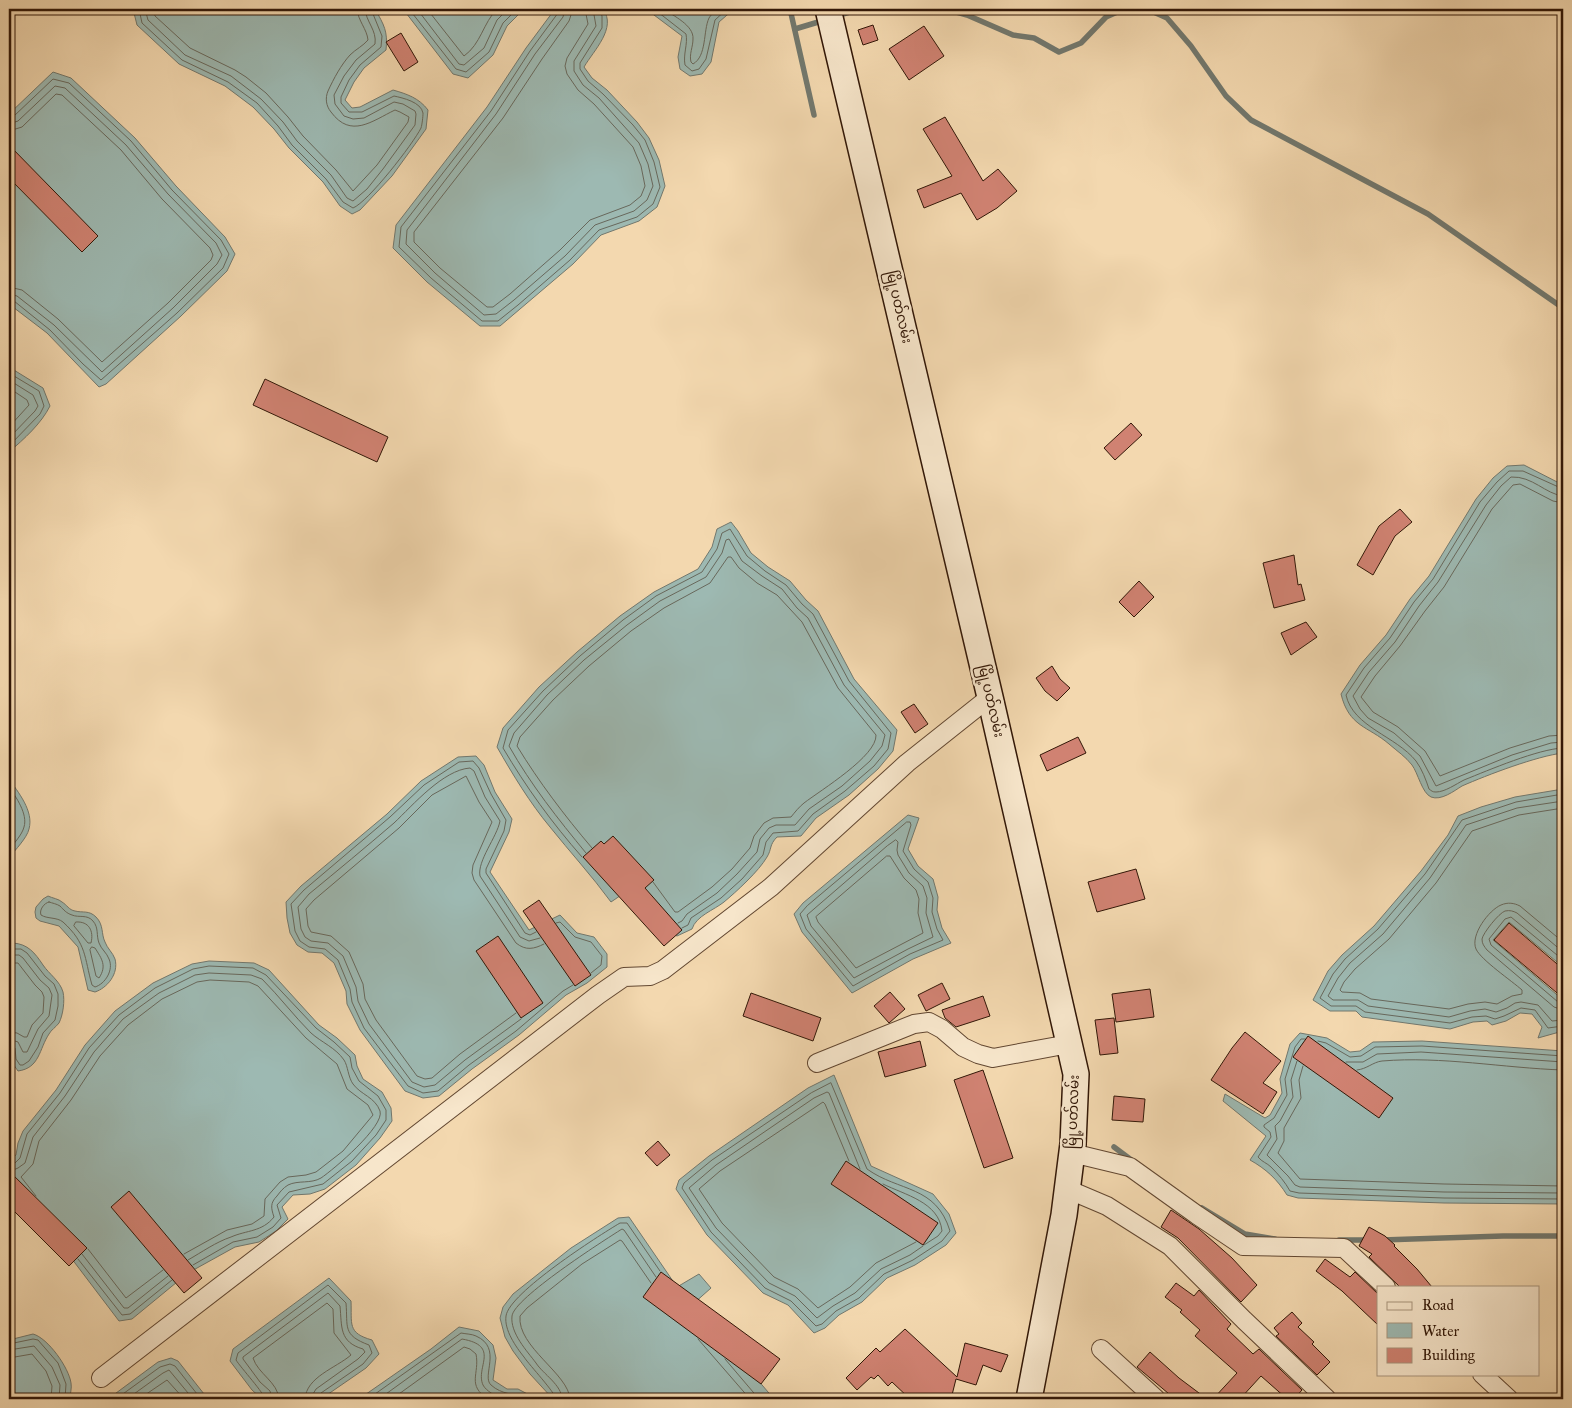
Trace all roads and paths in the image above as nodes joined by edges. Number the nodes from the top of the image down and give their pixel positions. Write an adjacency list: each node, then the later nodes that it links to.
1 (828, 9): 2 (main road, မြို့ပတ်လမ်း)
2 (990, 697): 3 (main road, မြို့ပတ်လမ်း); 10 (street)
3 (1069, 1044): 4 (street); 5 (main road, မြို့ပတ်လမ်း)
4 (817, 1063)
5 (1072, 1153): 6 (main road, မြို့ပတ်လမ်း); 7 (street)
6 (1068, 1190): 11 (main road, မြို့ပတ်လမ်း); 13 (street)
7 (1385, 1286)
8 (1101, 1349): 12 (street)
9 (1484, 1376): 14 (street)
10 (101, 1378)
11 (1031, 1398)
12 (1156, 1399)
13 (1327, 1399)
14 (1510, 1399)

